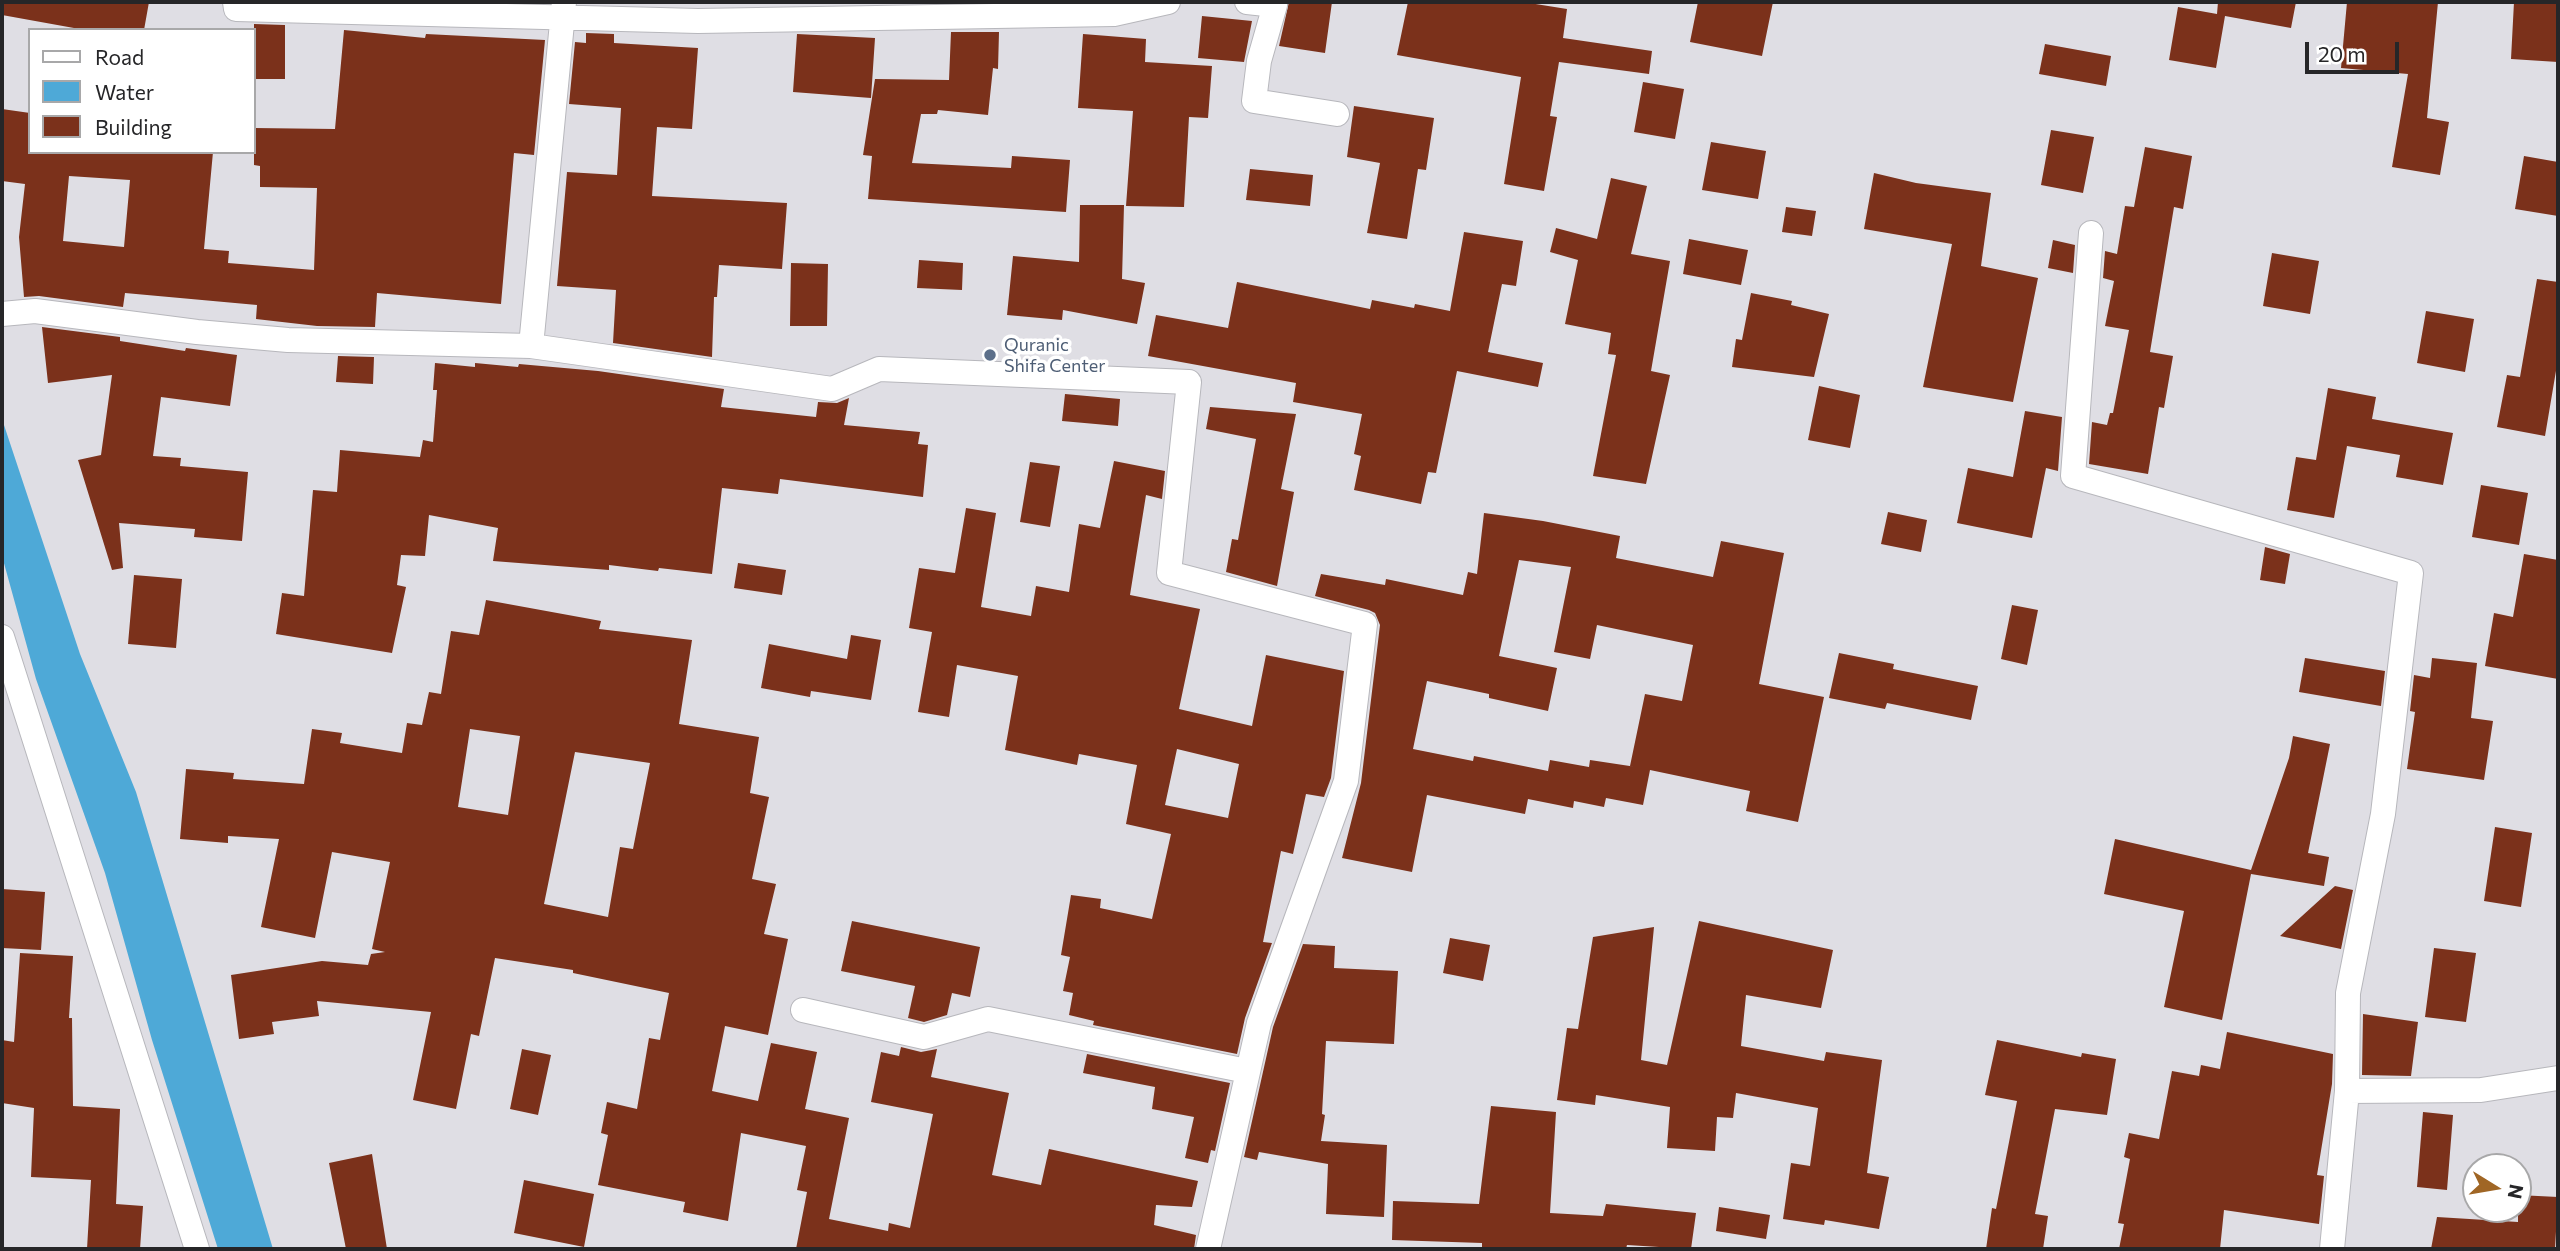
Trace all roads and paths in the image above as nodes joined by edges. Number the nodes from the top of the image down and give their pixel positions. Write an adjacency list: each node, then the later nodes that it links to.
1 (235, 2): 4 (street)
2 (1168, 2): 4 (street)
3 (1247, 2): 5 (street)
4 (564, 8): 8 (street)
5 (1337, 114)
6 (2091, 233): 13 (street)
7 (2, 314): 8 (street)
8 (531, 346): 11 (street)
9 (2, 637): 14 (street)
10 (803, 1010): 11 (street)
11 (1248, 1071): 15 (street)
12 (2558, 1078): 13 (street)
13 (2347, 1091): 16 (street)
14 (197, 1249)
15 (1208, 1249)
16 (2332, 1249)

